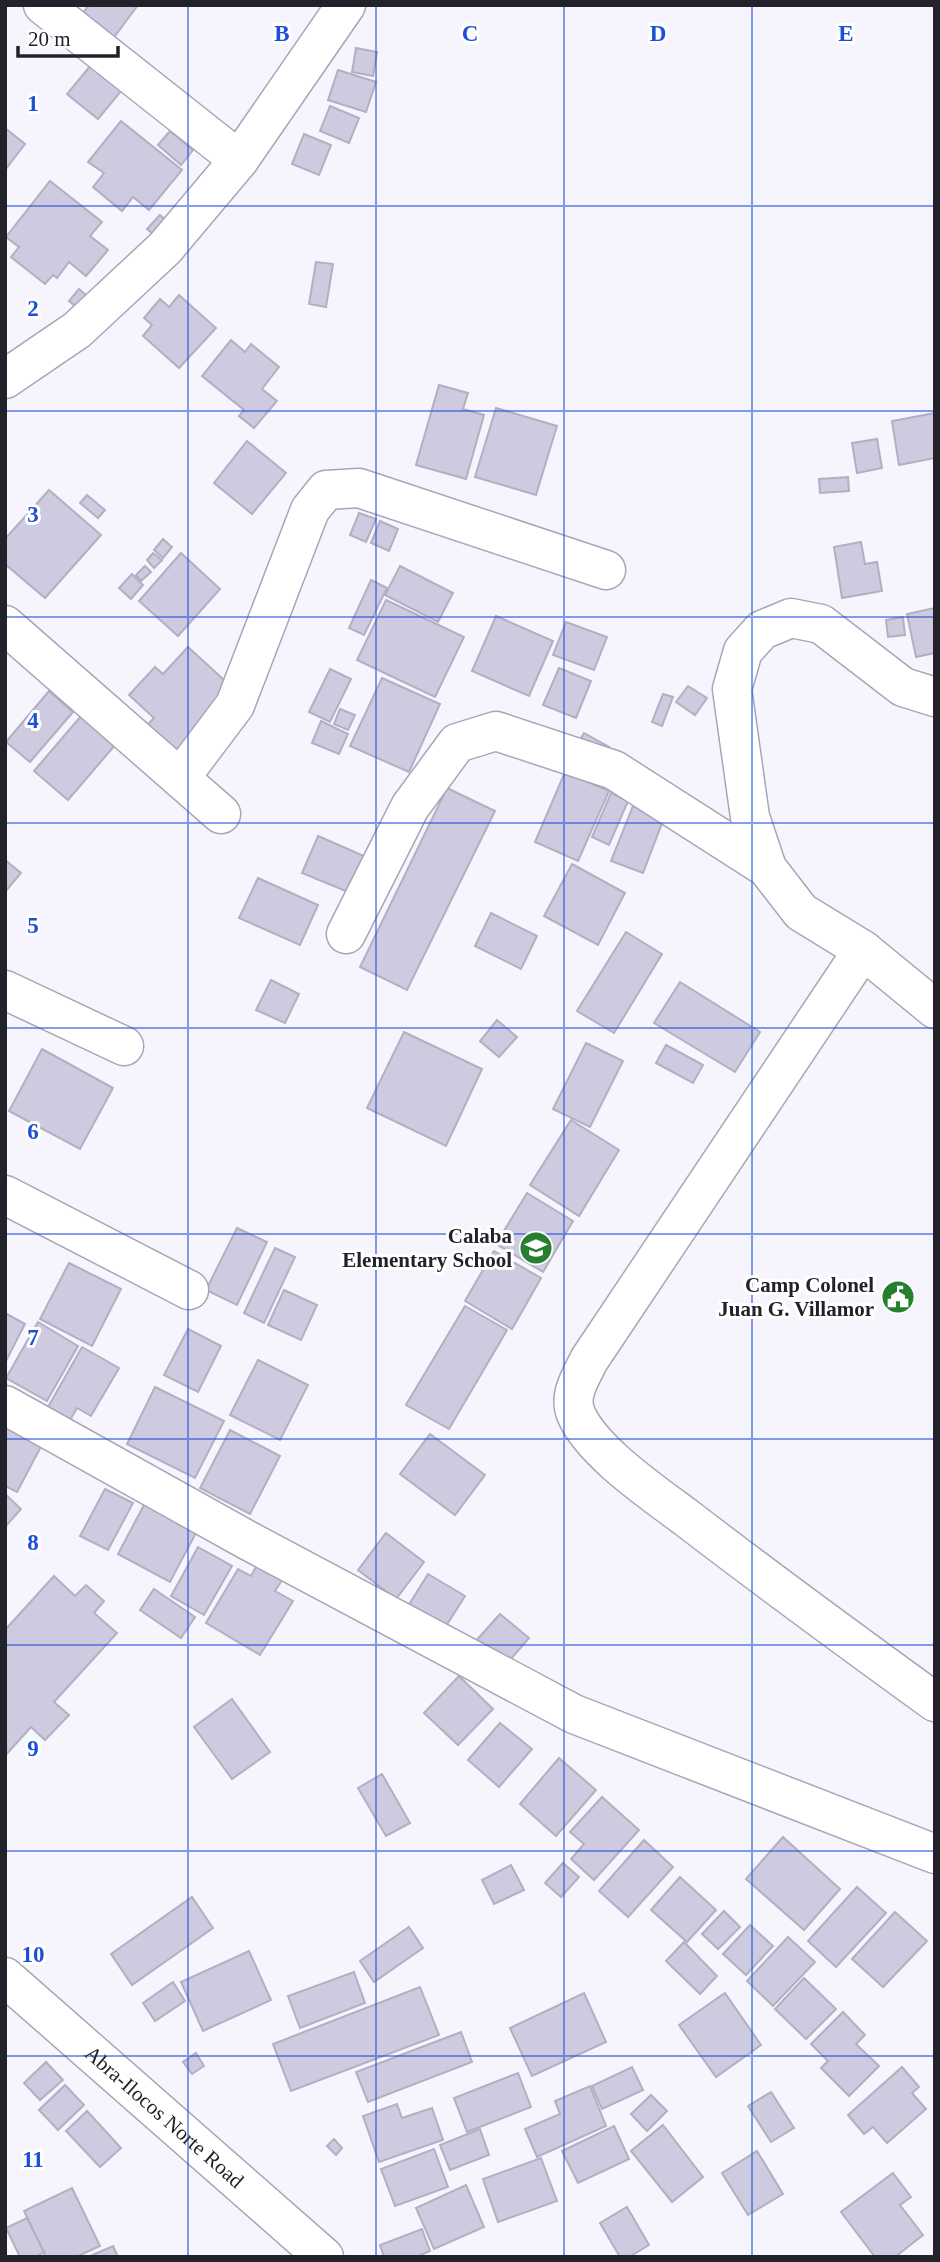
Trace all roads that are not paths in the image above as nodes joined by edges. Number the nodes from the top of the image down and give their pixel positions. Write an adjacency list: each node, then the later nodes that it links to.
1 (43, 5): 3 (street)
2 (346, 5): 3 (street)
3 (239, 160): 4 (street)
4 (5, 379)
5 (606, 570): 8 (street)
6 (5, 625): 8 (street)
7 (935, 697): 10 (street)
8 (180, 778): 9 (street)
9 (221, 814)
10 (767, 868): 11 (street); 12 (street)
11 (346, 934)
12 (863, 950): 14 (street); 19 (street)
13 (5, 990): 15 (street)
14 (935, 1009)
15 (124, 1046)
16 (5, 1195): 17 (street)
17 (189, 1290)
18 (5, 1405): 20 (street)
19 (935, 1702)
20 (935, 1854)
21 (5, 1977): 22 (street, Abra-Ilocos Norte Road)
22 (324, 2257)

